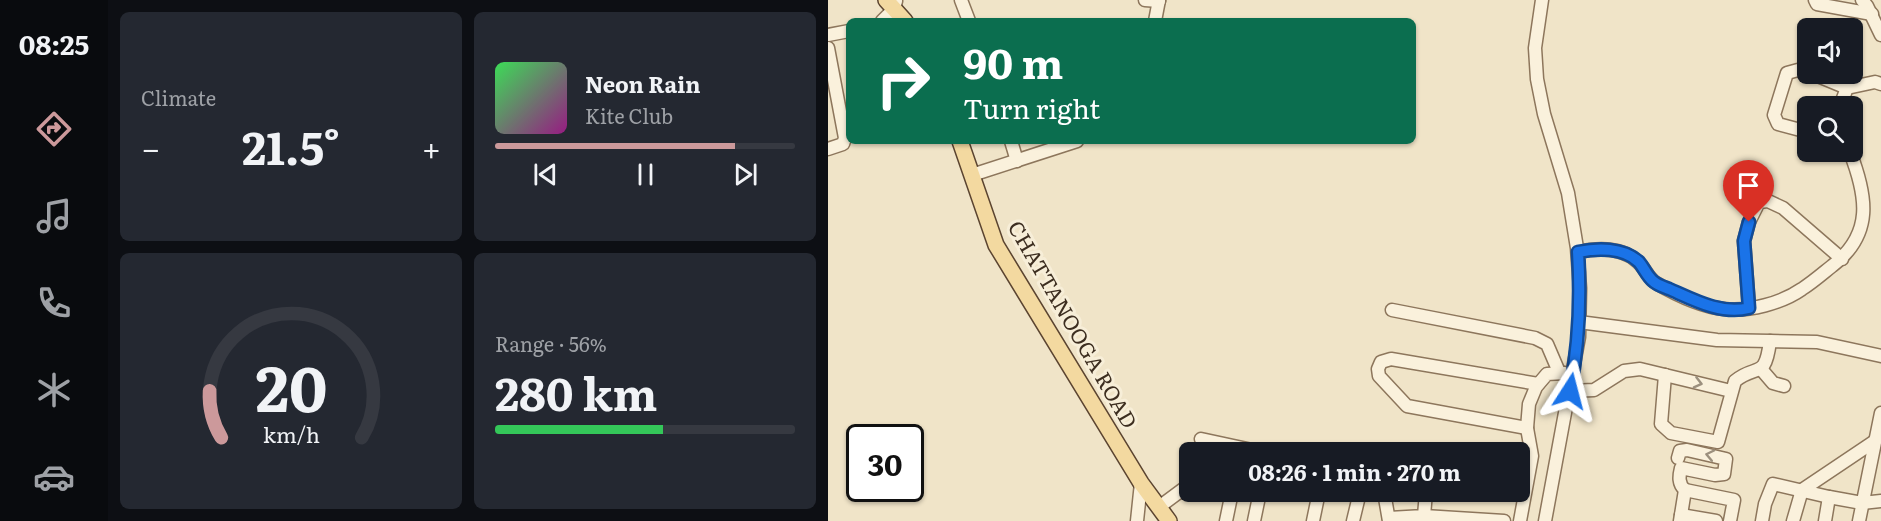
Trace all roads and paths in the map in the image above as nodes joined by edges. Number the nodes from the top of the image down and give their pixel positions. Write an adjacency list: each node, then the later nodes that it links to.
1 (961, 0): 11 (street)
2 (1145, 0): 6 (street)
3 (1542, 0): 30 (street)
4 (1815, 0): 8 (street)
5 (1862, 0): 8 (street)
6 (1159, 1): 12 (street)
7 (892, 3): 9 (street); 10 (main road)
8 (1872, 14): 15 (street)
9 (884, 18)
10 (903, 18)
11 (968, 18)
12 (1156, 18)
13 (846, 32): 14 (street)
14 (828, 35)
15 (1881, 35)
16 (828, 48): 26 (street)
17 (1797, 70): 22 (street)
18 (1837, 84): 20 (street)
19 (1881, 84): 20 (street)
20 (1847, 88): 21 (street)
21 (1844, 96)
22 (1797, 129)
23 (961, 144): 29 (main road, CHATTANOOGA ROAD)
24 (1012, 144): 27 (street)
25 (1068, 144): 27 (street)
26 (828, 149)
27 (1017, 161): 29 (street)
28 (1854, 162): 31 (street)
29 (972, 175): 53 (main road, CHATTANOOGA ROAD)
30 (1578, 252): 32 (street); 34 (street)
31 (1842, 259): 32 (street); 32 (street)
32 (1749, 308)
33 (1392, 310): 38 (street)
34 (1579, 322): 35 (street); 39 (street)
35 (1770, 341): 36 (street); 37 (street)
36 (1881, 356)
37 (1761, 369): 42 (street); 44 (street)
38 (1559, 372): 39 (street); 41 (street)
39 (1573, 373): 43 (street)
40 (1665, 375): 43 (street); 44 (street, one-way to 44); 44 (street)
41 (1538, 384): 46 (street); 46 (street)
42 (1784, 386)
43 (1570, 391): 78 (street)
44 (1731, 391)
45 (1881, 413): 48 (street)
46 (1527, 428): 77 (street)
47 (1201, 439): 49 (street)
48 (1875, 441): 52 (street); 55 (street)
49 (1215, 442)
50 (1678, 458): 54 (street, one-way to 50)
51 (1881, 474): 52 (street)
52 (1868, 478): 65 (street)
53 (1141, 483): 66 (main road, CHATTANOOGA ROAD); 70 (street)
54 (1685, 490): 68 (street); 80 (street)
55 (1802, 490): 57 (street); 81 (street); 82 (street)
56 (1179, 492): 66 (street)
57 (1829, 496): 65 (street); 83 (street)
58 (1881, 499): 65 (street)
59 (1230, 502): 72 (street)
60 (1258, 502): 73 (street)
61 (1317, 502): 74 (street)
62 (1358, 502): 75 (street)
63 (1386, 502): 69 (street)
64 (1425, 502): 67 (street)
65 (1862, 503): 84 (street)
66 (1159, 507): 71 (main road, CHATTANOOGA ROAD)
67 (1424, 516): 69 (street); 76 (street)
68 (1680, 518): 79 (street)
69 (1389, 520)
70 (1137, 521)
71 (1169, 521)
72 (1226, 521)
73 (1254, 521)
74 (1313, 521)
75 (1353, 521)
76 (1503, 521)
77 (1520, 521)
78 (1545, 521)
79 (1716, 521)
80 (1730, 521)
81 (1762, 521)
82 (1793, 521)
83 (1825, 521)
84 (1859, 521)

